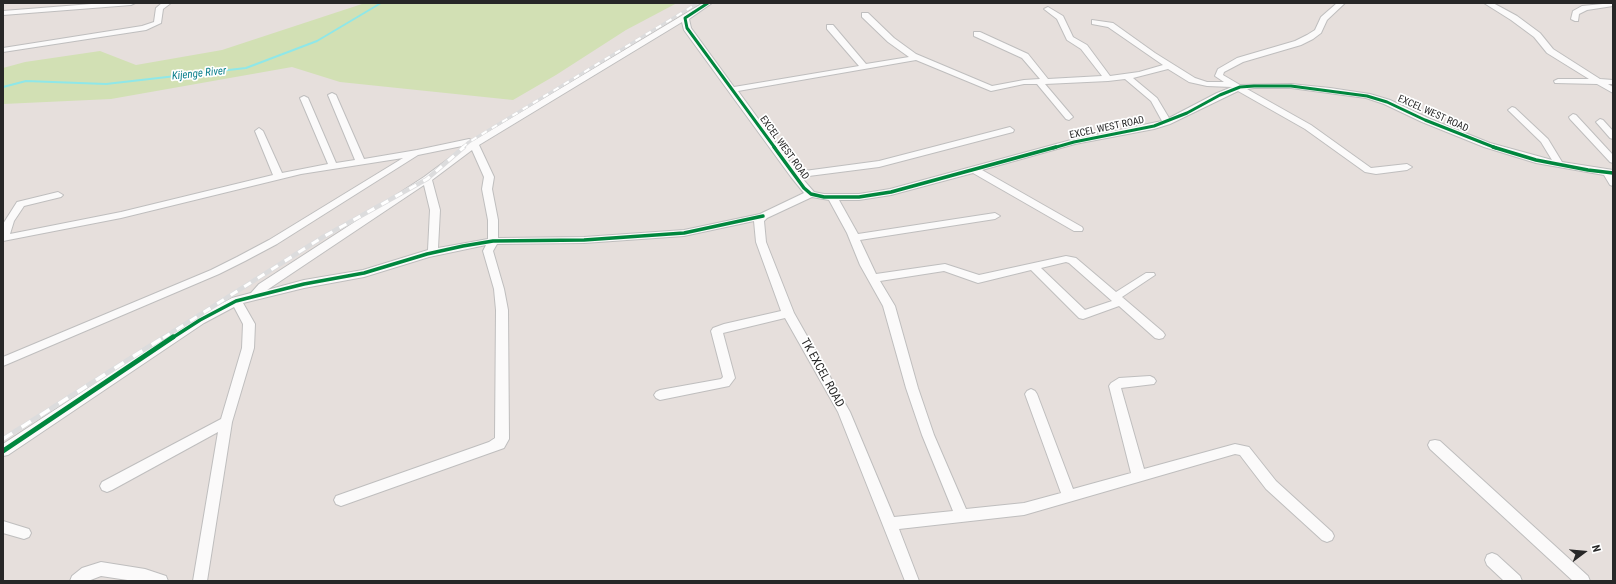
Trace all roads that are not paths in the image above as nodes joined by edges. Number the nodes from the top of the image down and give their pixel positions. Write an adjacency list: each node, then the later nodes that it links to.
1 (132, 3): 9 (street)
2 (166, 3): 16 (street)
3 (708, 3): 11 (street)
4 (1341, 3): 26 (street, EXCEL WEST ROAD)
5 (1488, 3): 24 (street)
6 (1608, 3): 7 (street)
7 (1613, 4): 12 (street)
8 (1048, 9): 21 (street)
9 (3, 13)
10 (865, 15): 17 (street)
11 (685, 18): 27 (street, EXCEL WEST ROAD); 39 (street)
12 (1575, 19)
13 (1095, 22): 18 (street)
14 (830, 27): 19 (street)
15 (977, 34): 22 (street)
16 (3, 50)
17 (916, 58): 19 (street); 22 (street)
18 (1169, 66): 20 (street); 26 (street)
19 (864, 67): 27 (street)
20 (1127, 77): 21 (street); 34 (street)
21 (1108, 79): 22 (street)
22 (1042, 81): 32 (street)
23 (1558, 81): 24 (street)
24 (1598, 81): 25 (street); 28 (street)
25 (1613, 82)
26 (1238, 86): 34 (street, EXCEL WEST ROAD); 43 (street, EXCEL WEST ROAD); 45 (street)
27 (732, 90): 49 (street, EXCEL WEST ROAD)
28 (1613, 92)
29 (332, 94): 42 (street)
30 (304, 98): 44 (street)
31 (1512, 110): 43 (street)
32 (1068, 117)
33 (1573, 117): 41 (street)
34 (1167, 122): 46 (street, EXCEL WEST ROAD)
35 (1600, 122): 38 (street)
36 (1010, 130): 49 (street)
37 (259, 132): 48 (street)
38 (1613, 136)
39 (472, 143): 40 (street); 50 (street); 60 (street)
40 (417, 153): 42 (street); 70 (street)
41 (1613, 160)
42 (360, 161): 44 (street)
43 (1559, 165): 47 (street, EXCEL WEST ROAD)
44 (333, 166): 48 (street)
45 (1407, 167)
46 (975, 170): 54 (street, EXCEL WEST ROAD); 57 (street)
47 (1610, 173): 51 (street)
48 (278, 175): 58 (street)
49 (794, 175): 52 (street, EXCEL WEST ROAD)
50 (427, 179): 61 (street); 65 (street)
51 (1613, 183)
52 (811, 194): 54 (street, EXCEL WEST ROAD); 55 (street)
53 (58, 195): 58 (street)
54 (833, 198): 59 (street)
55 (763, 216): 60 (street); 68 (street, TK EXCEL ROAD)
56 (995, 216): 59 (street)
57 (1078, 229)
58 (3, 238)
59 (855, 238): 64 (street)
60 (493, 241): 61 (street); 80 (street)
61 (433, 253): 65 (street)
62 (1033, 266): 64 (street); 66 (street); 66 (street)
63 (1150, 275): 66 (street)
64 (873, 278): 81 (street)
65 (256, 296): 67 (street)
66 (1117, 300): 69 (street)
67 (236, 301): 74 (street); 76 (street)
68 (788, 313): 73 (street); 82 (street, TK EXCEL ROAD)
69 (1159, 336)
70 (3, 362)
71 (1150, 381): 77 (street)
72 (1031, 394): 79 (street)
73 (660, 395)
74 (226, 422): 78 (street); 89 (street)
75 (1435, 445): 92 (street)
76 (3, 451)
77 (1139, 477): 79 (street); 85 (street)
78 (107, 486)
79 (1068, 496): 81 (street)
80 (341, 500)
81 (962, 516): 82 (street)
82 (890, 524): 90 (street, TK EXCEL ROAD)
83 (3, 527): 84 (street)
84 (24, 533)
85 (1327, 536)
86 (1492, 560): 91 (street)
87 (77, 581): 88 (street)
88 (161, 581)
89 (200, 581)
90 (912, 581)
91 (1515, 581)
92 (1583, 581)

